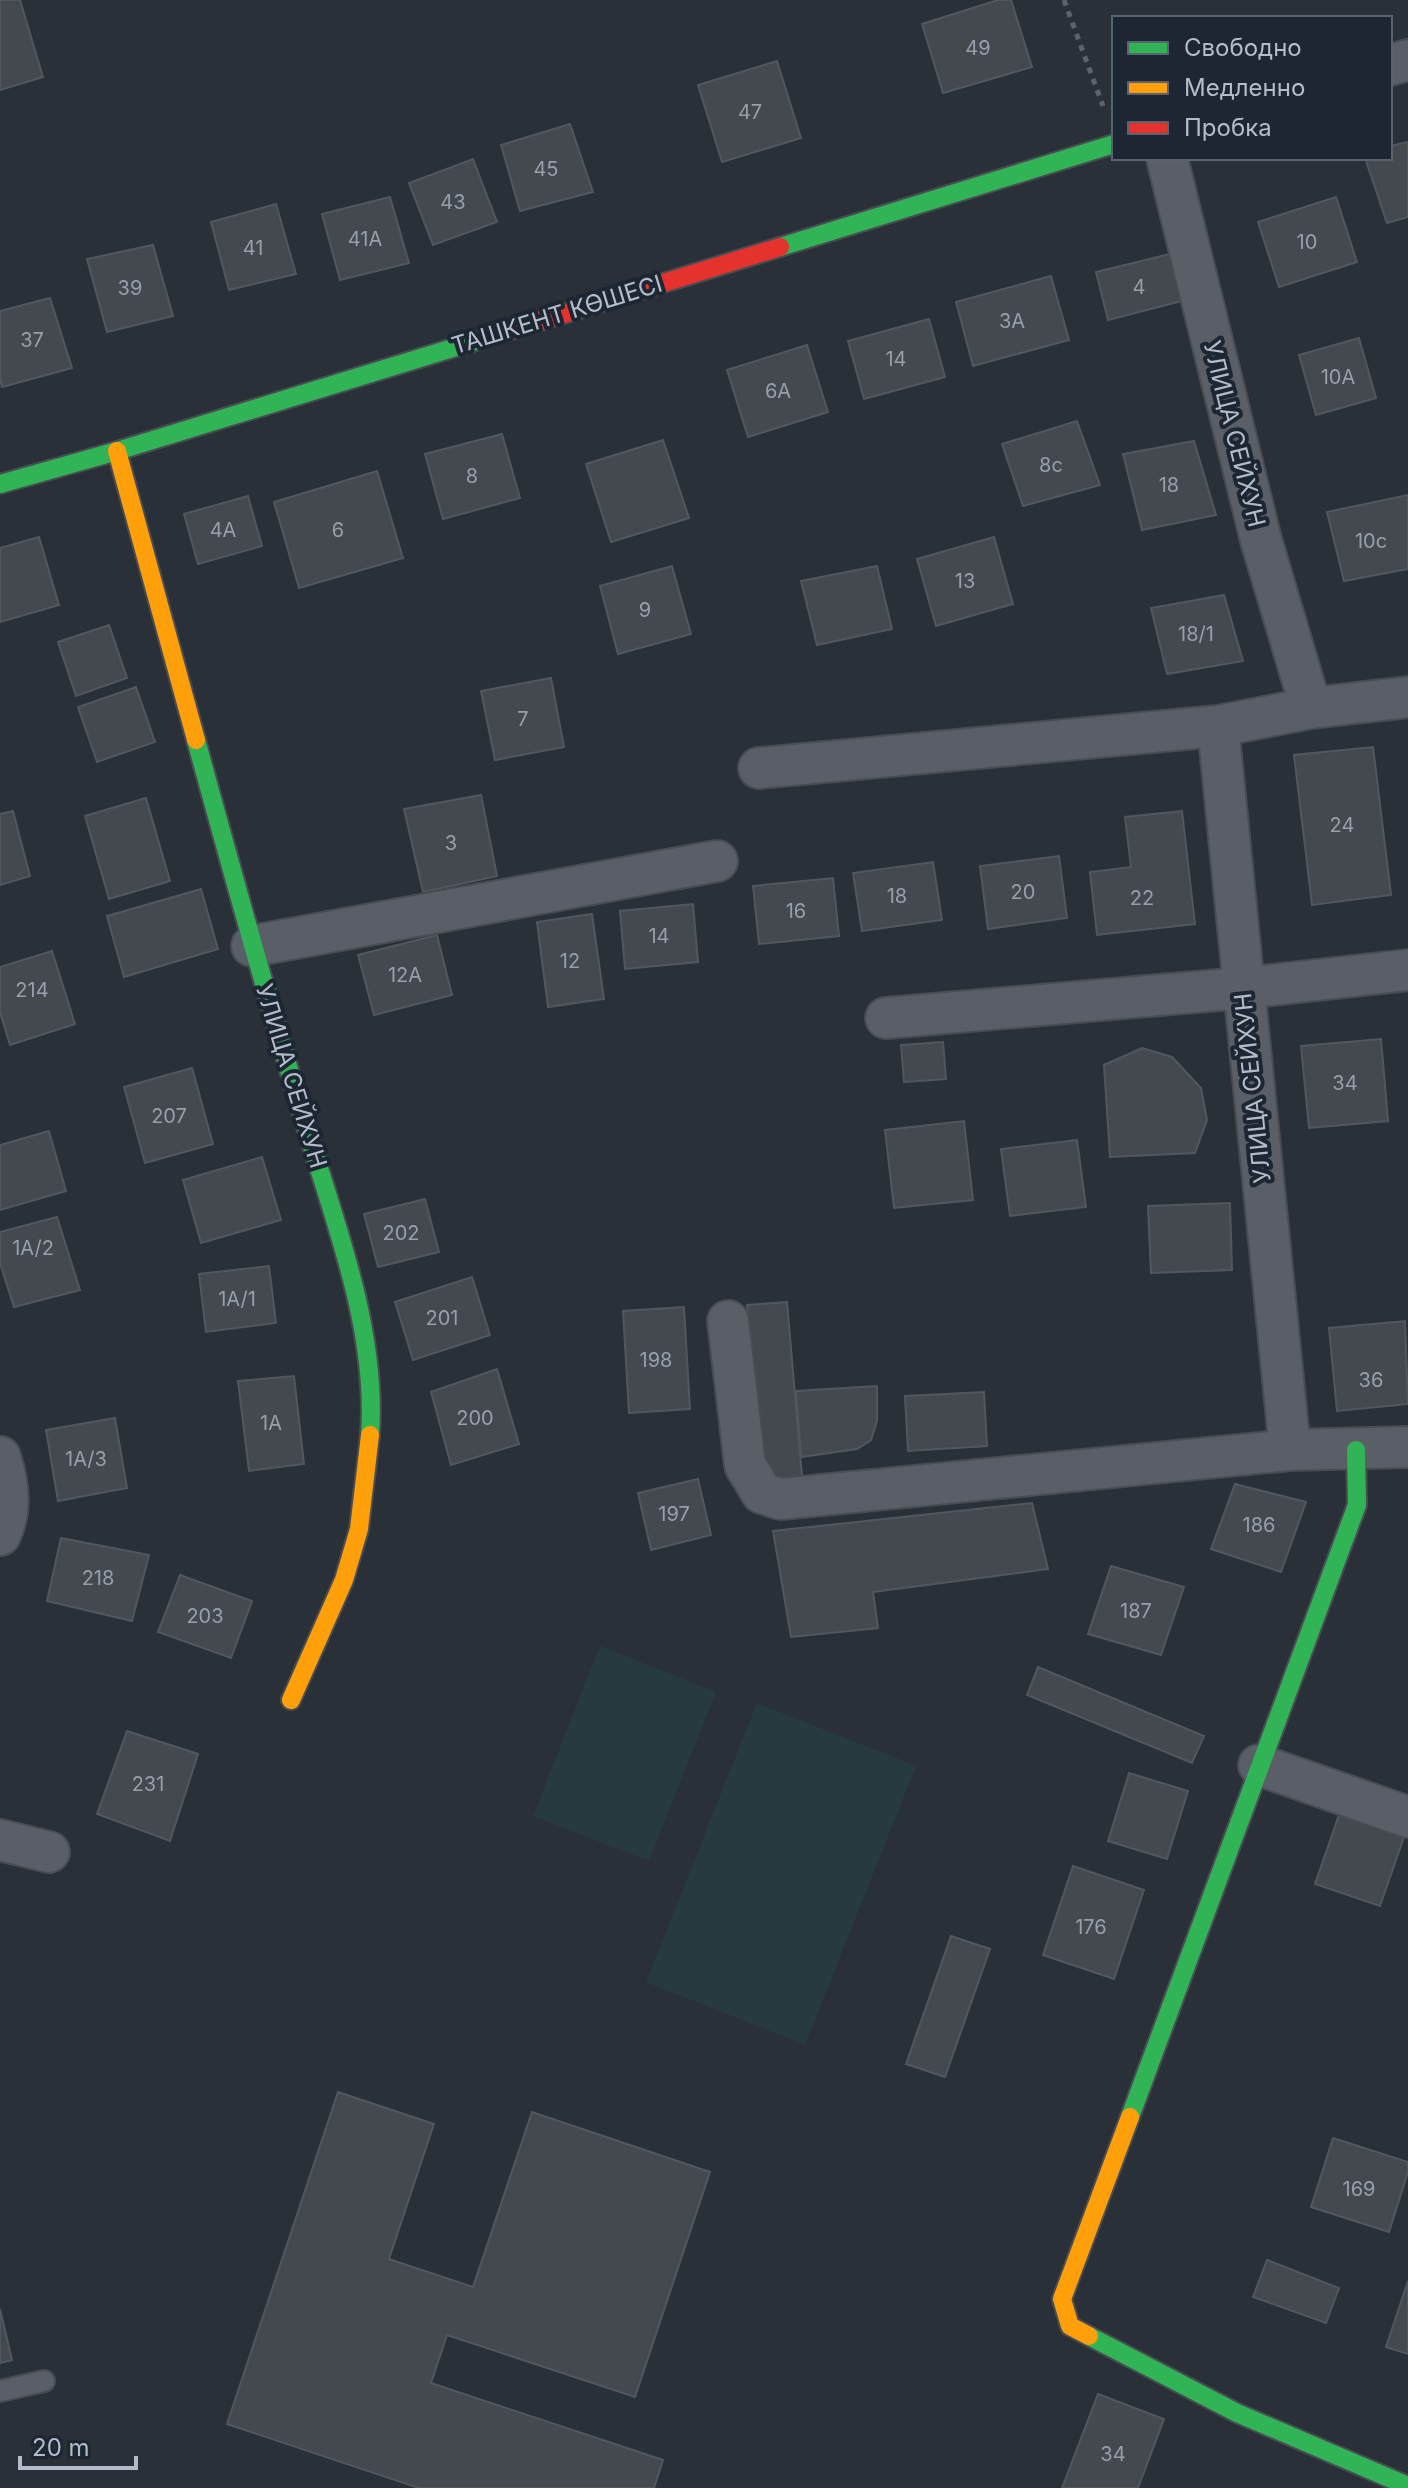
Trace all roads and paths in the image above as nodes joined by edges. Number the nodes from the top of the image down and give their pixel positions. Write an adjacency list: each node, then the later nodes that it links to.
1 (1064, 0): 2 (path)
2 (1104, 110)
3 (1112, 145): 5 (street, ТАШКЕНТ КӨШЕСІ)
4 (1167, 160): 8 (street, УЛИЦА СЕЙХУН)
5 (117, 451): 6 (street, ТАШКЕНТ КӨШЕСІ); 12 (street, УЛИЦА СЕЙХУН)
6 (0, 484)
7 (1408, 697): 8 (street)
8 (1311, 708): 9 (street)
9 (1218, 726): 10 (street); 14 (street, УЛИЦА СЕЙХУН)
10 (759, 768)
11 (717, 861): 12 (street)
12 (252, 946): 22 (street, УЛИЦА СЕЙХУН)
13 (1408, 970): 14 (street)
14 (1243, 988): 15 (street); 18 (street, УЛИЦА СЕЙХУН)
15 (886, 1018)
16 (728, 1321): 18 (street)
17 (1408, 1447): 19 (street)
18 (1290, 1450): 19 (street)
19 (1356, 1450): 23 (street)
20 (0, 1457): 21 (street)
21 (0, 1535)
22 (291, 1700)
23 (1259, 1765): 24 (street); 29 (street)
24 (1408, 1817)
25 (0, 1840): 26 (street)
26 (49, 1852)
27 (44, 2381): 28 (lane)
28 (0, 2391)
29 (1408, 2486)

